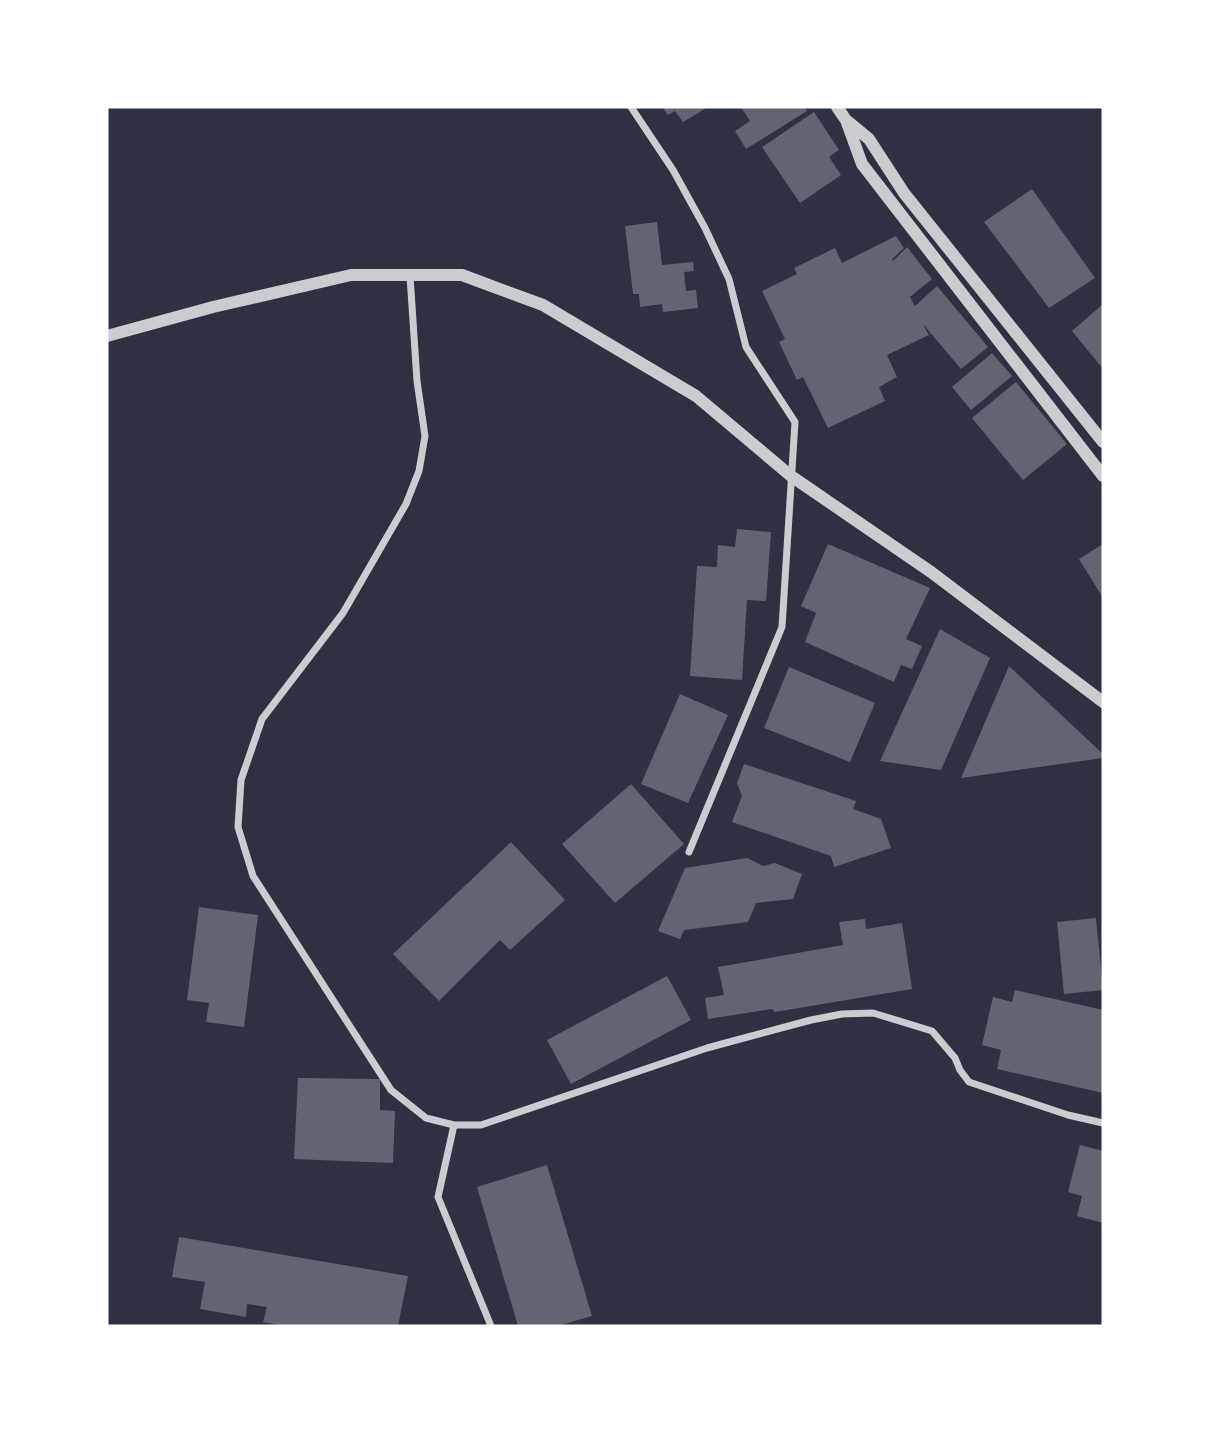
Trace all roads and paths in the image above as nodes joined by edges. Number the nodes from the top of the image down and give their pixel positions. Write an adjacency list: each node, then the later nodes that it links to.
1 (631, 107): 7 (street)
2 (837, 107): 3 (street)
3 (845, 113): 6 (street); 8 (street)
4 (410, 276): 5 (street); 7 (street); 12 (street)
5 (107, 336)
6 (1103, 442)
7 (791, 476): 9 (street); 10 (street)
8 (1103, 476)
9 (1103, 702)
10 (689, 852)
11 (1103, 1123): 12 (street)
12 (454, 1125): 13 (street)
13 (491, 1326)

